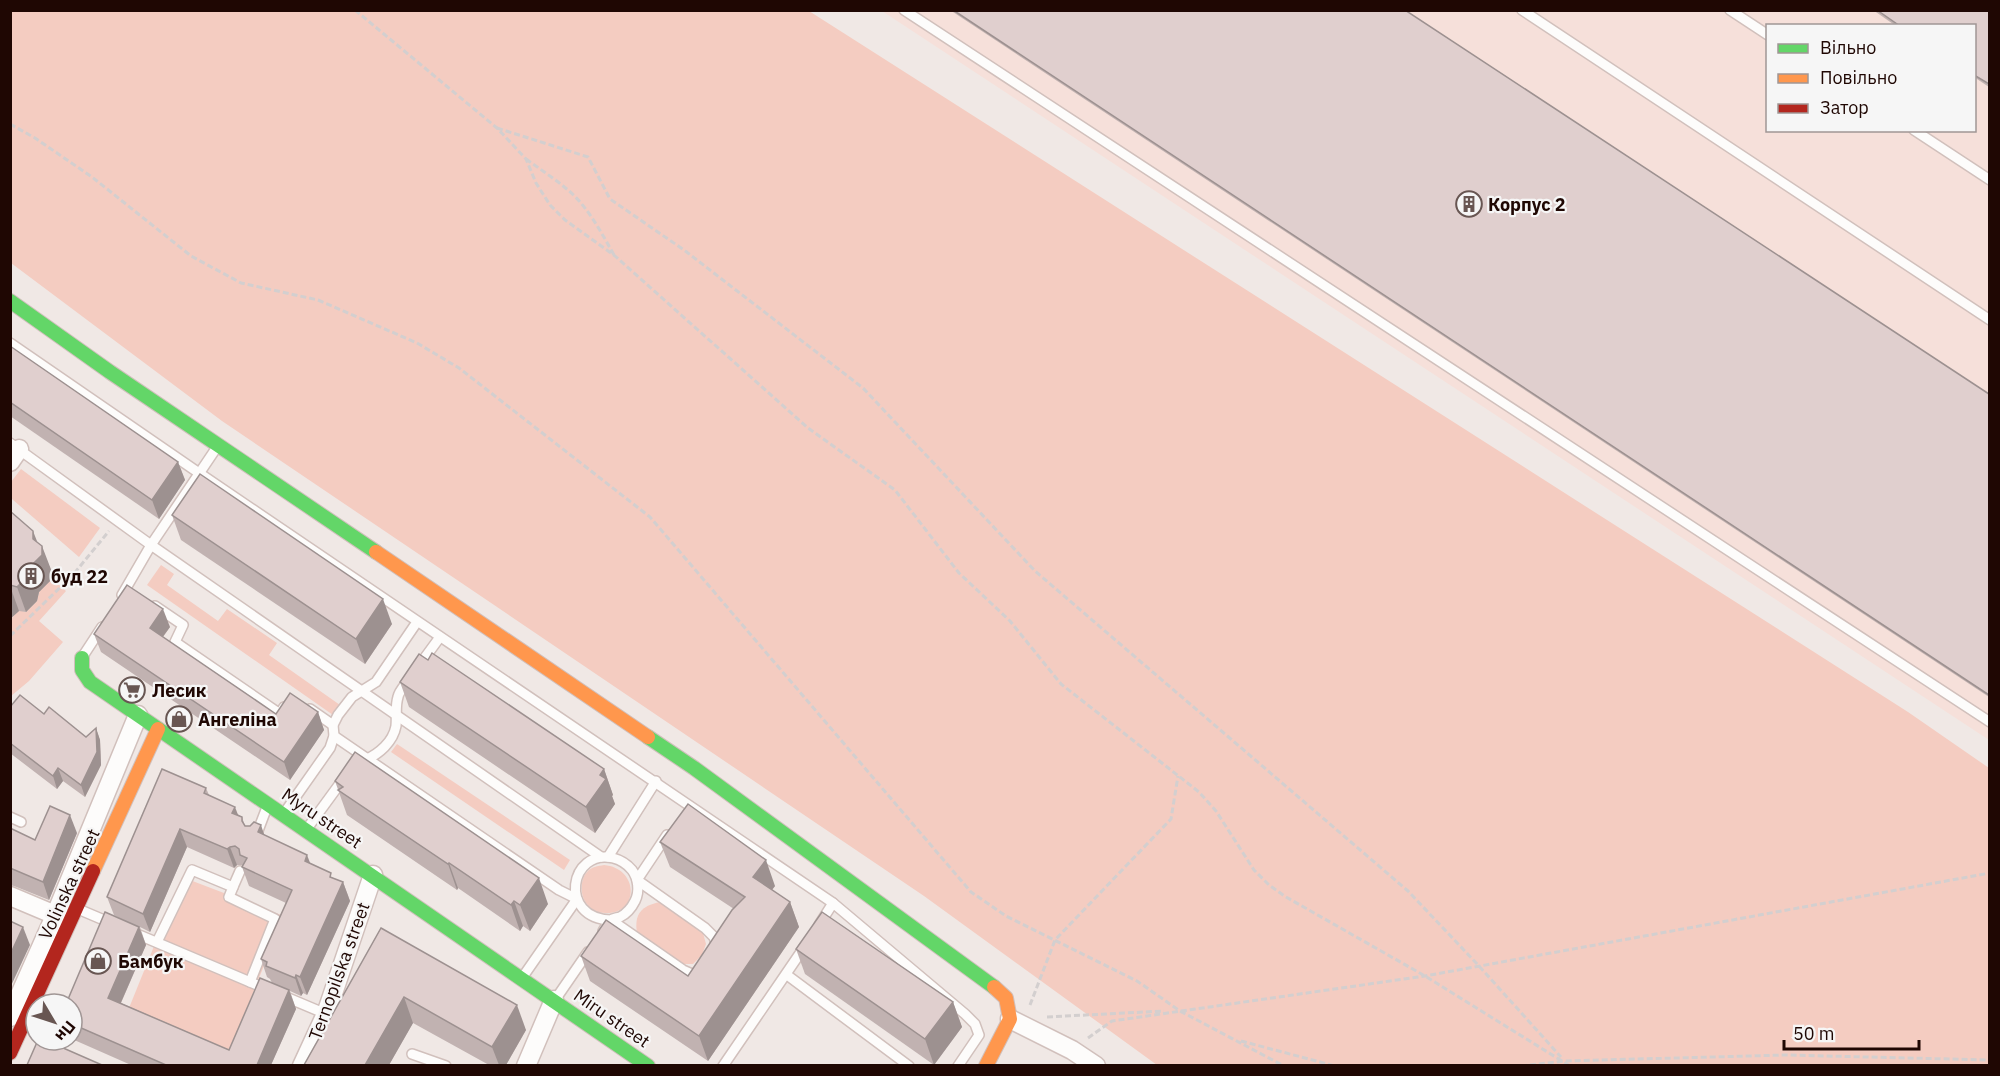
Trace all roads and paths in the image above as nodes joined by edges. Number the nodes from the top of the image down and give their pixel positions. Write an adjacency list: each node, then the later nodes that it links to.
1 (355, 10): 7 (path)
2 (904, 10): 32 (lane)
3 (1522, 10): 13 (lane)
4 (1730, 10): 5 (lane)
5 (1766, 34)
6 (10, 124): 66 (path)
7 (496, 128): 9 (path); 70 (path)
8 (1917, 132): 10 (lane)
9 (526, 159): 11 (path); 11 (path)
10 (1989, 180)
11 (615, 256): 39 (path)
12 (10, 301): 15 (street)
13 (1989, 320)
14 (10, 343): 17 (lane)
15 (219, 445): 17 (lane); 80 (street)
16 (13, 451): 18 (lane)
17 (199, 473): 19 (lane); 25 (lane)
18 (117, 520): 19 (lane); 26 (path)
19 (151, 545): 20 (lane); 29 (lane)
20 (127, 587): 21 (lane); 23 (lane)
21 (136, 594)
22 (146, 600): 33 (lane)
23 (114, 608)
24 (108, 618): 28 (lane)
25 (417, 622): 27 (lane); 29 (lane)
26 (10, 636)
27 (440, 637): 30 (lane); 40 (lane)
28 (82, 658): 31 (street, Myru street)
29 (362, 692): 30 (lane); 33 (lane)
30 (396, 714): 36 (lane); 50 (lane)
31 (138, 715): 34 (street, Myru street); 59 (street)
32 (1989, 722)
33 (333, 725): 35 (lane)
34 (158, 729): 41 (street, Myru street); 59 (street, Volinska street)
35 (334, 735): 36 (lane); 44 (lane)
36 (368, 759): 37 (lane); 57 (lane)
37 (354, 765)
38 (347, 774): 48 (lane)
39 (1179, 775): 66 (path); 73 (path)
40 (656, 781): 42 (lane); 50 (lane)
41 (268, 803): 44 (street, Myru street); 49 (lane)
42 (688, 803): 43 (lane); 58 (lane)
43 (682, 813)
44 (284, 814): 48 (street, Myru street)
45 (10, 817): 46 (lane)
46 (21, 822)
47 (675, 822): 54 (lane)
48 (306, 830): 53 (street, Myru street)
49 (255, 838)
50 (604, 857): 54 (lane); 57 (lane)
51 (240, 871): 55 (lane)
52 (1989, 873): 70 (path)
53 (373, 875): 74 (street, Myru street); 78 (street, Ternopilska street)
54 (637, 880): 60 (lane); 69 (lane)
55 (233, 887): 67 (lane); 75 (lane)
56 (10, 897): 59 (street)
57 (577, 898): 60 (lane); 74 (lane)
58 (833, 903): 63 (lane); 93 (lane)
59 (68, 916): 61 (lane); 79 (street); 83 (street, Volinska street)
60 (611, 920): 64 (lane); 71 (lane)
61 (117, 926)
62 (127, 930): 67 (lane)
63 (816, 930)
64 (598, 938)
65 (810, 939): 72 (lane)
66 (1055, 940): 77 (path); 80 (path)
67 (157, 942): 75 (lane)
68 (592, 946): 76 (lane)
69 (715, 958)
70 (1479, 966): 73 (path); 86 (path)
71 (708, 968)
72 (786, 975): 91 (lane); 92 (lane)
73 (1425, 975): 77 (path); 86 (path)
74 (522, 978): 76 (street, Myru street)
75 (250, 982): 78 (lane)
76 (554, 1000): 89 (street); 90 (street, Miru street)
77 (1180, 1011): 80 (path); 81 (path); 82 (path)
78 (326, 1014): 87 (street, Ternopilska street)
79 (10, 1017)
80 (1018, 1019): 82 (street); 94 (street)
81 (1235, 1040): 96 (path); 97 (path)
82 (1072, 1050): 95 (street)
83 (10, 1053)
84 (412, 1054): 88 (lane)
85 (1989, 1060): 86 (path)
86 (1565, 1061): 100 (path); 101 (path)
87 (302, 1065)
88 (446, 1065)
89 (526, 1065)
90 (648, 1065)
91 (723, 1065)
92 (909, 1065)
93 (958, 1065)
94 (986, 1065)
95 (1096, 1065)
96 (1284, 1065)
97 (1335, 1065)
98 (1410, 1065): 99 (path)
99 (1433, 1065)
100 (1521, 1065)
101 (1570, 1065)

